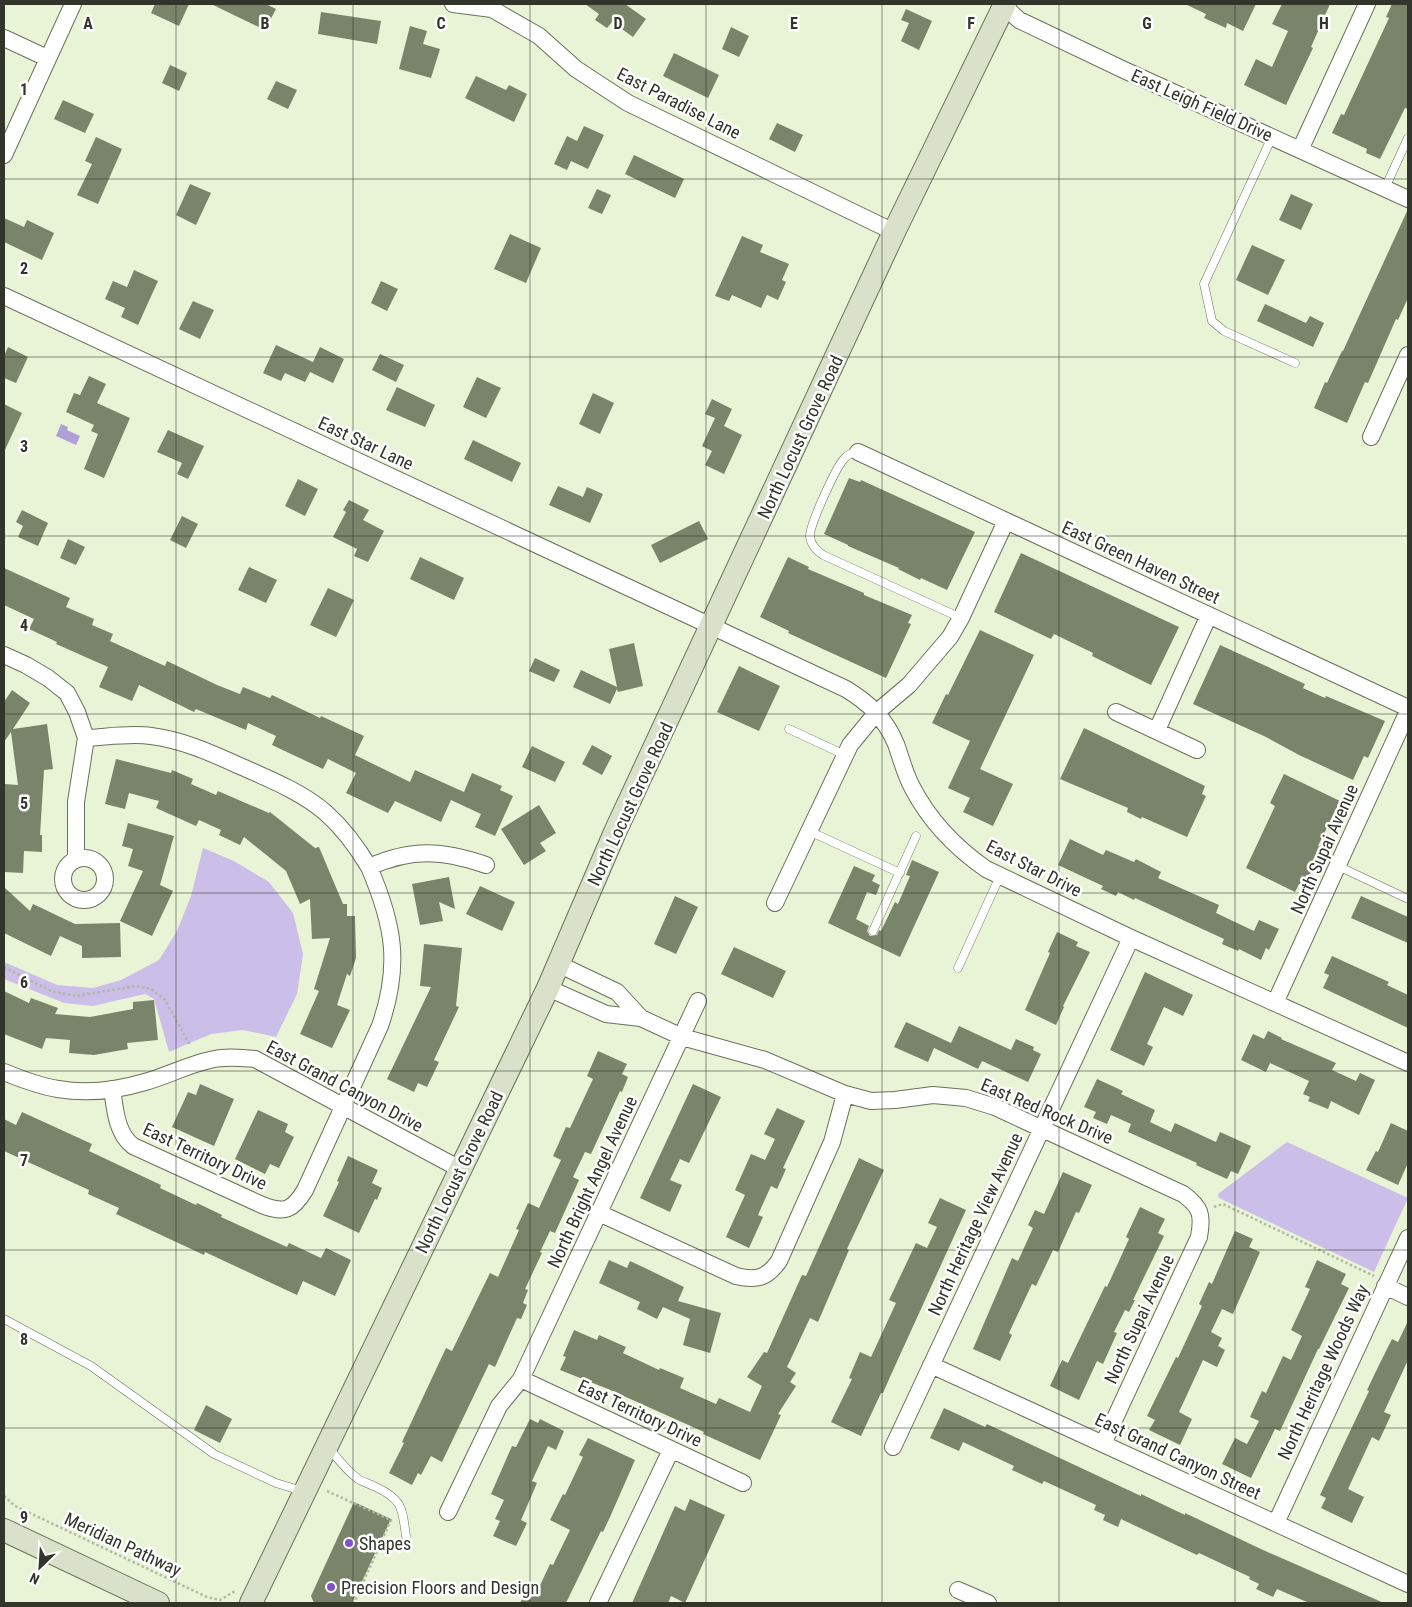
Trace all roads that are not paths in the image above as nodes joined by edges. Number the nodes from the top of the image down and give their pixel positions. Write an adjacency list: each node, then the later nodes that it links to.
1 (73, 4): 6 (street)
2 (453, 4): 13 (street, East Paradise Lane)
3 (1367, 4): 9 (street)
4 (1003, 5): 7 (street, East Leigh Field Drive); 13 (main road, North Locust Grove Road)
5 (4, 38): 6 (street)
6 (47, 58): 10 (street)
7 (1272, 137): 9 (street, East Leigh Field Drive); 16 (lane)
8 (1408, 138): 11 (lane)
9 (1300, 150): 11 (street, East Leigh Field Drive)
10 (4, 155)
11 (1385, 188): 12 (street, East Leigh Field Drive)
12 (1408, 199)
13 (894, 232): 22 (main road, North Locust Grove Road)
14 (4, 296): 22 (street, East Star Lane)
15 (1408, 355): 17 (street)
16 (1295, 363)
17 (1371, 438)
18 (858, 452): 19 (street, East Green Haven Street); 21 (lane)
19 (1006, 521): 20 (street, East Green Haven Street); 21 (street)
20 (1209, 616): 24 (street, East Green Haven Street); 28 (street)
21 (961, 618): 25 (street)
22 (712, 626): 25 (street, East Star Drive); 44 (main road, North Locust Grove Road)
23 (4, 654): 29 (street)
24 (1408, 709): 36 (street, North Supai Avenue)
25 (877, 712): 31 (street); 39 (street, East Star Drive)
26 (1116, 712): 28 (street)
27 (789, 729): 31 (lane)
28 (1157, 730): 30 (street)
29 (86, 738): 34 (street); 37 (street)
30 (1197, 750)
31 (845, 756): 32 (street)
32 (809, 830): 38 (lane); 41 (street)
33 (916, 836): 38 (lane)
34 (76, 859)
35 (486, 865): 37 (street)
36 (1338, 866): 40 (lane); 48 (street, North Supai Avenue)
37 (369, 867): 55 (street)
38 (900, 872): 42 (lane)
39 (1000, 876): 43 (street, East Star Drive); 45 (lane)
40 (1408, 899)
41 (775, 903)
42 (873, 931)
43 (1130, 938): 48 (street, East Star Drive); 56 (street, North Heritage View Avenue)
44 (558, 964): 46 (main road, North Locust Grove Road); 49 (street, East Red Rock Drive)
45 (958, 968)
46 (548, 988): 49 (street, East Red Rock Drive); 57 (main road, North Locust Grove Road)
47 (698, 1001): 50 (street, North Bright Angel Avenue)
48 (1275, 1003): 51 (street, East Star Drive)
49 (641, 1018): 50 (street, East Red Rock Drive)
50 (682, 1037): 54 (street, East Red Rock Drive); 59 (street, North Bright Angel Avenue)
51 (1408, 1063)
52 (4, 1072): 53 (street, East Grand Canyon Drive)
53 (112, 1089): 55 (street, East Grand Canyon Drive); 55 (street, East Territory Drive)
54 (845, 1094): 56 (street, East Red Rock Drive); 59 (street)
55 (342, 1106): 57 (street, East Grand Canyon Drive)
56 (1042, 1128): 58 (street, East Red Rock Drive); 64 (street, North Heritage View Avenue)
57 (460, 1170): 67 (main road, North Locust Grove Road)
58 (1205, 1209): 66 (street, North Supai Avenue)
59 (599, 1214): 65 (street, North Bright Angel Avenue)
60 (1408, 1238): 61 (street, North Heritage Woods Way)
61 (1382, 1282): 62 (street); 73 (street, North Heritage Woods Way)
62 (1408, 1297)
63 (4, 1320): 71 (lane)
64 (931, 1365): 66 (street, East Grand Canyon Street); 68 (street, North Heritage View Avenue)
65 (521, 1379): 69 (street, East Territory Drive); 72 (street, North Bright Angel Avenue)
66 (1103, 1444): 73 (street, East Grand Canyon Street)
67 (327, 1446): 71 (main road, North Locust Grove Road); 75 (lane)
68 (893, 1446)
69 (671, 1450): 70 (street, East Territory Drive); 80 (street)
70 (743, 1483)
71 (304, 1492): 78 (main road, North Locust Grove Road)
72 (448, 1512)
73 (1276, 1523): 76 (street, East Grand Canyon Street)
74 (4, 1530): 79 (main road)
75 (406, 1536)
76 (1408, 1584)
77 (958, 1590): 81 (street)
78 (243, 1597)
79 (158, 1603)
80 (598, 1603)
81 (988, 1603)

